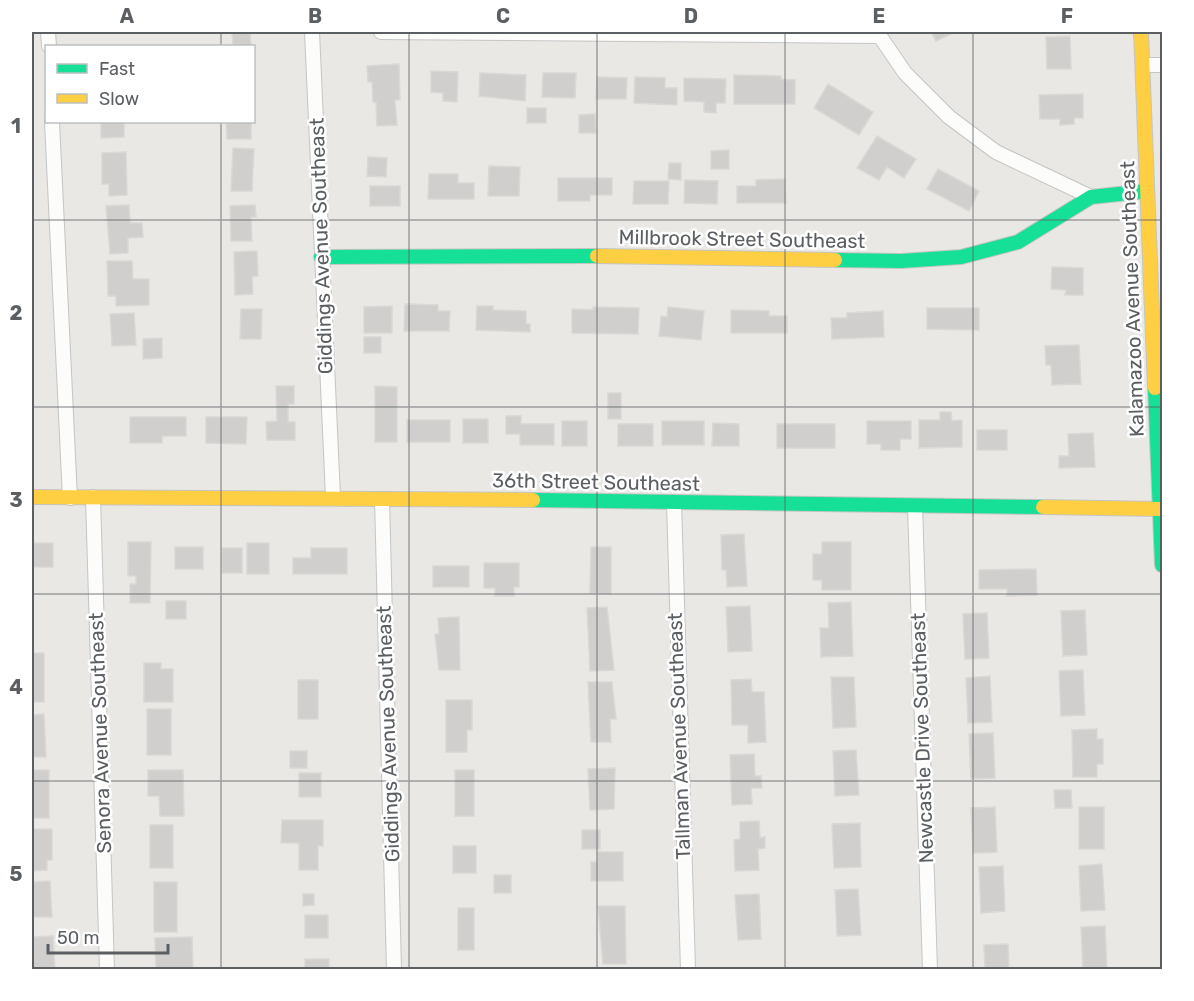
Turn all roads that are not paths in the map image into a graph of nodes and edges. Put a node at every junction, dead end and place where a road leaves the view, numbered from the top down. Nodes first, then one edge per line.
1 (312, 32) edge
2 (381, 32) edge
3 (1141, 32) edge
4 (878, 34) edge
5 (1143, 64) junction
6 (1162, 65) edge
7 (52, 123) edge
8 (1147, 191) junction
9 (1090, 197) junction
10 (321, 257) junction
11 (32, 497) edge
12 (93, 497) junction
13 (333, 497) junction
14 (70, 498) junction
15 (382, 499) junction
16 (674, 502) junction
17 (915, 506) junction
18 (1160, 509) junction
19 (1162, 566) edge
20 (107, 969) edge
21 (394, 969) edge
22 (687, 969) edge
23 (930, 969) edge

1 - 10 street, Giddings Avenue Southeast
2 - 4 street
3 - 5 street, Kalamazoo Avenue Southeast
4 - 9 street
5 - 6 street
5 - 8 street, Kalamazoo Avenue Southeast
7 - 14 street
8 - 9 street, Millbrook Street Southeast
8 - 18 street, Kalamazoo Avenue Southeast
9 - 10 street, Millbrook Street Southeast
10 - 13 street, Giddings Avenue Southeast
11 - 14 street, 36th Street Southeast
12 - 13 street, 36th Street Southeast
12 - 14 street, 36th Street Southeast
12 - 20 street, Senora Avenue Southeast
13 - 15 street, 36th Street Southeast
15 - 16 street, 36th Street Southeast
15 - 21 street, Giddings Avenue Southeast
16 - 17 street, 36th Street Southeast
16 - 22 street, Tallman Avenue Southeast
17 - 18 street, 36th Street Southeast
17 - 23 street, Newcastle Drive Southeast
18 - 19 street, Kalamazoo Avenue Southeast

